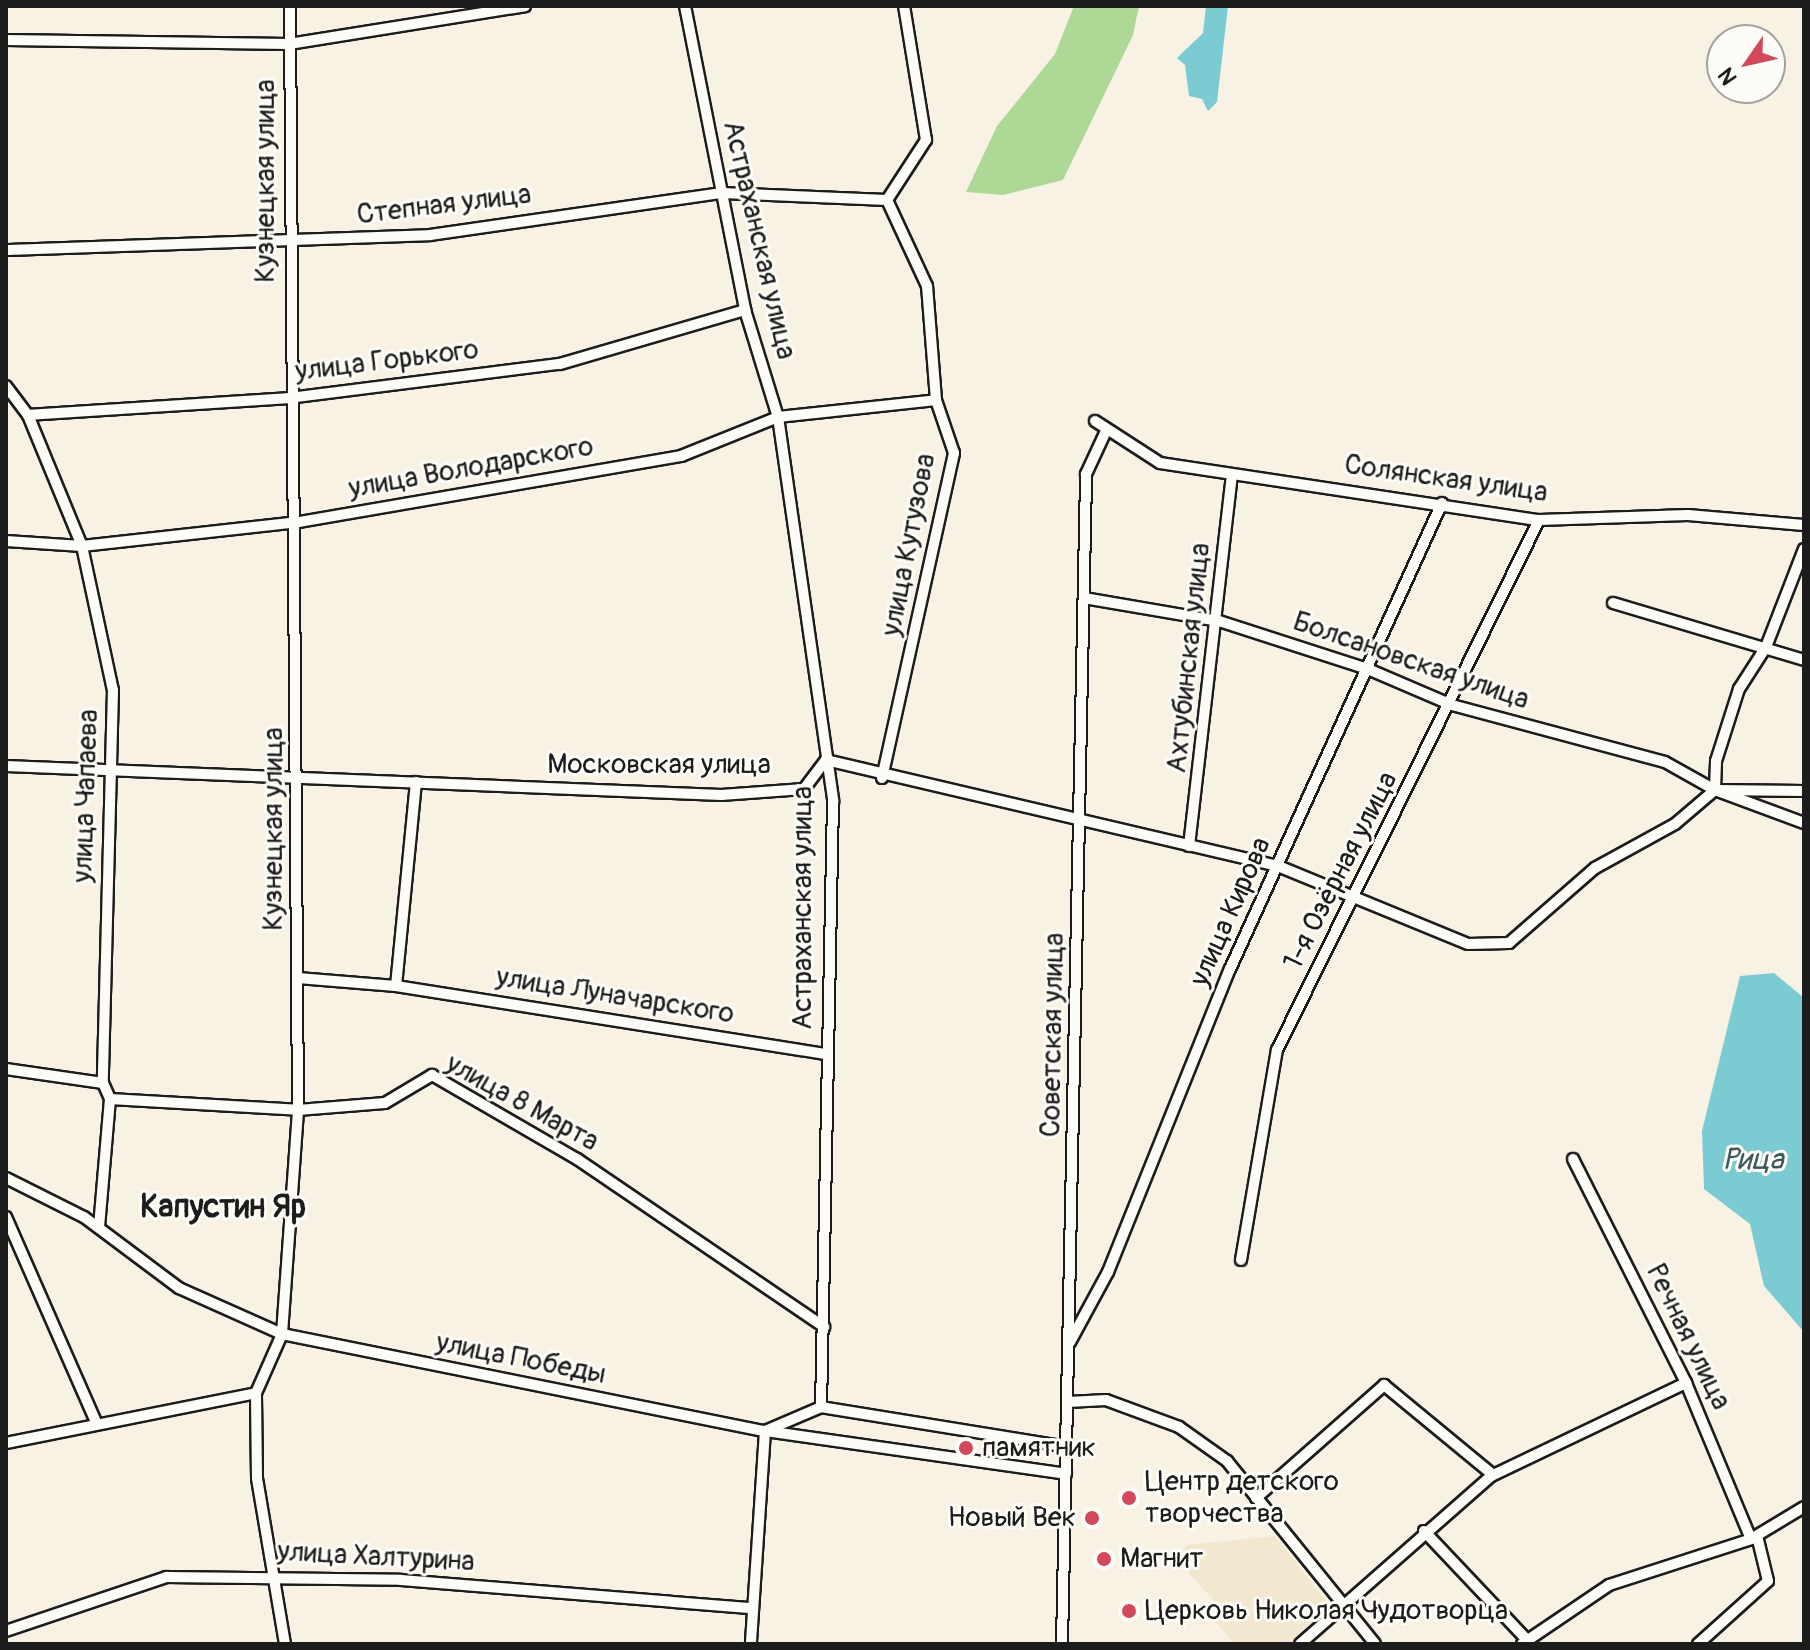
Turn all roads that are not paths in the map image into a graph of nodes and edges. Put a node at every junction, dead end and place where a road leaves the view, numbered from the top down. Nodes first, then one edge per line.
1 (290, 6) edge
2 (525, 6) edge
3 (685, 6) edge
4 (904, 6) edge
5 (6, 40) edge
6 (289, 44) junction
7 (722, 193) junction
8 (887, 200) junction
9 (291, 245) junction
10 (6, 250) edge
11 (745, 310) junction
12 (6, 386) edge
13 (289, 398) junction
14 (936, 400) junction
15 (28, 415) junction
16 (778, 417) junction
17 (1095, 421) dead end
18 (1106, 431) junction
19 (1232, 474) junction
20 (1442, 503) junction
21 (1539, 520) junction
22 (299, 522) junction
23 (1804, 525) edge
24 (6, 541) edge
25 (82, 546) junction
26 (1804, 549) edge
27 (1084, 598) junction
28 (1613, 603) dead end
29 (1219, 621) junction
30 (1766, 647) junction
31 (1804, 660) edge
32 (1368, 669) junction
33 (1452, 705) junction
34 (826, 760) junction
35 (106, 765) junction
36 (6, 766) edge
37 (297, 776) junction
38 (882, 778) junction
39 (416, 782) junction
40 (1715, 790) junction
41 (1804, 791) edge
42 (1082, 817) junction
43 (1804, 823) edge
44 (1189, 846) junction
45 (1278, 866) junction
46 (1354, 900) junction
47 (298, 978) junction
48 (396, 986) junction
49 (827, 1054) junction
50 (6, 1069) edge
51 (103, 1083) junction
52 (110, 1099) junction
53 (298, 1110) junction
54 (1573, 1159) dead end
55 (6, 1178) edge
56 (6, 1217) edge
57 (99, 1228) junction
58 (1241, 1260) dead end
59 (824, 1327) junction
60 (282, 1334) junction
61 (1069, 1343) junction
62 (1686, 1383) junction
63 (256, 1393) junction
64 (1068, 1402) junction
65 (821, 1407) junction
66 (95, 1420) junction
67 (765, 1431) junction
68 (6, 1443) edge
69 (1067, 1447) junction
70 (1066, 1474) junction
71 (1493, 1475) junction
72 (1256, 1498) junction
73 (1804, 1507) edge
74 (1424, 1531) junction
75 (1754, 1538) junction
76 (276, 1575) junction
77 (1339, 1606) junction
78 (752, 1608) junction
79 (6, 1631) edge
80 (1524, 1642) edge
81 (285, 1644) edge
82 (751, 1644) edge
83 (1062, 1644) edge
84 (1300, 1644) edge
85 (1375, 1644) edge
86 (1698, 1644) edge

1 - 6 street, Кузнецкая улица
2 - 6 street
3 - 7 street, Астраханская улица
4 - 8 street
5 - 6 street
6 - 9 street, Кузнецкая улица
7 - 8 street, Степная улица
7 - 9 street, Степная улица
7 - 11 street, Астраханская улица
8 - 14 street, улица Кутузова
9 - 10 street, Степная улица
9 - 13 street, Кузнецкая улица
11 - 13 street, улица Горького
11 - 16 street, Астраханская улица
12 - 15 street, улица Чапаева
13 - 15 street, улица Горького
13 - 22 street, Кузнецкая улица
14 - 16 street, улица Володарского
14 - 38 street, улица Кутузова
15 - 25 street, улица Чапаева
16 - 22 street, улица Володарского
16 - 34 street, Астраханская улица
17 - 18 street, Солянская улица
18 - 19 street, Солянская улица
18 - 27 street, Советская улица
19 - 20 street, Солянская улица
19 - 29 street, Ахтубинская улица
20 - 21 street, Солянская улица
20 - 32 street, улица Кирова
21 - 23 street, Солянская улица
21 - 33 street, 1-я Озёрная улица
22 - 25 street, улица Володарского
22 - 37 street, Кузнецкая улица
24 - 25 street, улица Володарского
25 - 35 street, улица Чапаева
26 - 30 street
27 - 29 street, Болсановская улица
27 - 42 street, Советская улица
28 - 30 street
29 - 32 street, Болсановская улица
29 - 44 street, Ахтубинская улица
30 - 31 street
30 - 40 street
32 - 33 street, Болсановская улица
32 - 45 street, улица Кирова
33 - 40 street, Болсановская улица
33 - 46 street, 1-я Озёрная улица
34 - 38 street
34 - 39 street, Московская улица
34 - 49 street, Астраханская улица
35 - 36 street, Московская улица
35 - 37 street, Московская улица
35 - 51 street, улица Чапаева
37 - 39 street, Московская улица
37 - 47 street, Кузнецкая улица
38 - 42 street
39 - 48 street
40 - 41 street
40 - 43 street, Болсановская улица
40 - 46 street
42 - 44 street
42 - 61 street, Советская улица
44 - 45 street
45 - 46 street
45 - 61 street, улица Кирова
46 - 58 street, 1-я Озёрная улица
47 - 48 street, улица Луначарского
47 - 53 street, Кузнецкая улица
48 - 49 street, улица Луначарского
49 - 59 street, Астраханская улица
50 - 51 street
51 - 52 street, улица Чапаева
52 - 53 street, улица 8 Марта
52 - 57 street, улица Чапаева
53 - 59 street, улица 8 Марта
53 - 60 street, Кузнецкая улица
54 - 62 street, Речная улица
55 - 57 street, улица Победы
56 - 66 street
57 - 60 street, улица Победы
59 - 65 street, Астраханская улица
60 - 63 street, Кузнецкая улица
60 - 67 street, улица Победы
61 - 64 street, Советская улица
62 - 71 street
62 - 75 street, Речная улица
63 - 66 street
63 - 76 street, Кузнецкая улица
64 - 69 street, Советская улица
64 - 72 street
65 - 67 street
65 - 69 street
66 - 68 street
67 - 70 street, улица Победы
67 - 78 street
69 - 70 street, Советская улица
70 - 83 street, Советская улица
71 - 72 street
71 - 74 street
72 - 77 street
73 - 75 street
74 - 77 street
74 - 80 street
75 - 80 street
75 - 86 street, Речная улица
76 - 78 street, улица Халтурина
76 - 79 street, улица Халтурина
76 - 81 street, Кузнецкая улица
77 - 84 street
77 - 85 street
78 - 82 street

